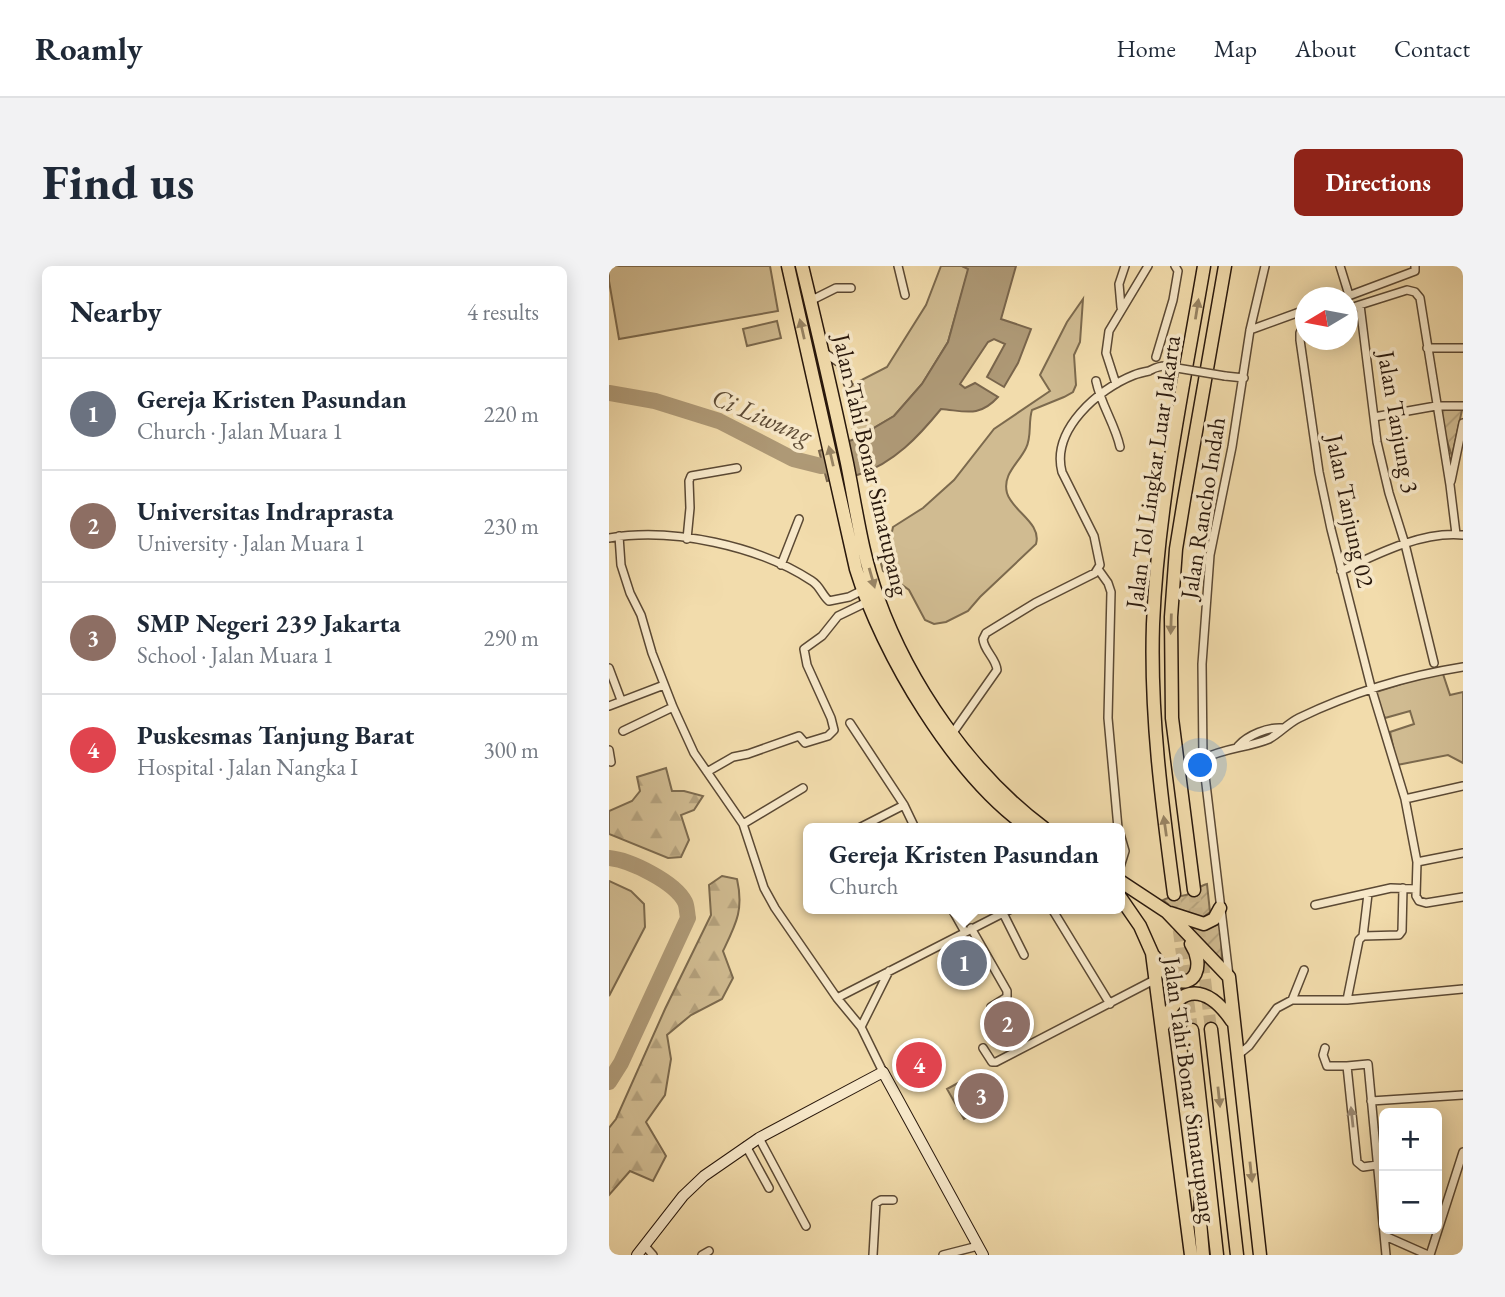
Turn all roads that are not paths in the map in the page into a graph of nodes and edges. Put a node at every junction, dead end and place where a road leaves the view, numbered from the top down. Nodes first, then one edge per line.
1 (788, 266) edge
2 (802, 266) edge
3 (898, 266) edge
4 (1125, 266) edge
5 (1148, 266) edge
6 (1175, 266) edge
7 (1204, 266) edge
8 (1225, 266) edge
9 (1265, 266) edge
10 (1339, 266) edge
11 (1415, 269) edge
12 (1344, 287) edge
13 (851, 288) dead end
14 (1358, 291) edge
15 (905, 295) dead end
16 (810, 300) junction
17 (1360, 304) joint
18 (1121, 307) junction
19 (1295, 314) edge
20 (1251, 330) junction
21 (1427, 348) junction
22 (1463, 348) edge
23 (1301, 350) edge
24 (823, 351) junction
25 (1156, 357) dead end
26 (1244, 378) junction
27 (1095, 381) dead end
28 (848, 384) dead end
29 (1116, 384) junction
30 (1099, 397) junction
31 (1436, 406) junction
32 (1463, 406) edge
33 (1374, 417) junction
34 (1463, 423) edge
35 (1120, 447) dead end
36 (737, 468) dead end
37 (1450, 485) junction
38 (799, 519) dead end
39 (1459, 535) edge
40 (619, 536) junction
41 (609, 538) edge
42 (687, 539) junction
43 (1405, 544) junction
44 (781, 565) junction
45 (1098, 569) junction
46 (1341, 571) junction
47 (865, 596) junction
48 (1434, 663) dead end
49 (1463, 667) edge
50 (609, 668) edge
51 (664, 685) junction
52 (1371, 687) junction
53 (621, 701) junction
54 (609, 706) edge
55 (673, 708) junction
56 (850, 723) dead end
57 (623, 731) dead end
58 (952, 734) junction
59 (609, 750) edge
60 (1203, 760) junction
61 (611, 762) dead end
62 (707, 772) junction
63 (1463, 786) edge
64 (803, 788) dead end
65 (1405, 799) junction
66 (904, 804) junction
67 (868, 823) edge
68 (913, 823) edge
69 (1019, 823) edge
70 (1037, 823) edge
71 (1118, 823) edge
72 (743, 824) junction
73 (1463, 853) edge
74 (1417, 862) junction
75 (1125, 884) edge
76 (1403, 888) junction
77 (1416, 888) junction
78 (1133, 890) junction
79 (1194, 890) tunnel mouth
80 (1174, 894) tunnel mouth
81 (1368, 894) junction
82 (1125, 897) edge
83 (1463, 897) edge
84 (1125, 904) edge
85 (1315, 905) dead end
86 (1220, 908) junction
87 (956, 914) edge
88 (1001, 914) edge
89 (1008, 914) edge
90 (1055, 914) edge
91 (1169, 914) junction
92 (968, 930) junction
93 (1363, 936) junction
94 (1152, 953) junction
95 (1024, 954) dead end
96 (889, 970) junction
97 (1304, 970) dead end
98 (1229, 977) junction
99 (1156, 978) junction
100 (1463, 989) edge
101 (837, 998) junction
102 (1292, 1000) junction
103 (1347, 1000) junction
104 (1110, 1004) junction
105 (991, 1007) dead end
106 (1235, 1024) junction
107 (861, 1027) junction
108 (1163, 1027) junction
109 (1212, 1029) tunnel mouth
110 (1192, 1030) tunnel mouth
111 (983, 1048) dead end
112 (1325, 1048) dead end
113 (1238, 1055) junction
114 (1347, 1066) junction
115 (883, 1072) junction
116 (1463, 1095) edge
117 (1371, 1101) junction
118 (1203, 1135) junction
119 (759, 1138) junction
120 (746, 1146) junction
121 (1463, 1152) edge
122 (1377, 1165) junction
123 (769, 1188) dead end
124 (893, 1200) dead end
125 (806, 1226) dead end
126 (1385, 1237) junction
127 (981, 1250) edge
128 (645, 1252) edge
129 (873, 1255) edge
130 (943, 1255) edge
131 (1191, 1255) edge
132 (1203, 1255) edge
133 (1217, 1255) edge
134 (1237, 1255) edge
135 (1260, 1255) edge
136 (1386, 1255) edge
137 (1429, 1255) edge

47 -> 1 highway, Jalan Tahi Bonar Simatupang
2 - 16 highway, Jalan Tahi Bonar Simatupang
3 - 15 street
4 - 18 street
5 - 18 street
6 - 25 street
80 -> 7 highway, Jalan Tol Lingkar Luar Jakarta
8 -> 79 highway, Jalan Tol Lingkar Luar Jakarta
9 - 20 street, Jalan Rancho Indah
10 - 12 street
11 - 14 street
13 - 16 street
16 - 24 highway, Jalan Tahi Bonar Simatupang
17 - 21 street
17 - 33 street, Jalan Tanjung 3
18 - 29 street
19 - 20 street
20 - 26 street, Jalan Rancho Indah
21 - 22 street
21 - 31 street
23 - 46 street, Jalan Tanjung 02
24 - 28 street
24 -> 58 highway, Jalan Tahi Bonar Simatupang
26 - 29 street, bridge
26 - 60 street, Jalan Rancho Indah
27 - 30 street
29 - 30 street
30 - 35 street
30 - 45 street
31 - 32 street
31 - 33 street
31 - 37 street
33 - 43 street, Jalan Tanjung 3
34 - 37 street
36 - 42 street
37 - 39 street
38 - 44 street
39 - 43 street
40 - 41 street
40 - 42 street
40 - 51 street
42 - 44 street
43 - 46 street
43 - 48 street, Jalan Tanjung 3
44 - 47 street
45 - 58 street
45 - 71 street
46 - 52 street, Jalan Tanjung 02
47 - 62 street
47 - 69 highway, Jalan Tahi Bonar Simatupang
49 - 52 street
50 - 53 street
51 - 53 street
51 - 55 street
52 - 60 street
52 - 65 street, Jalan Tanjung 02
53 - 54 street
55 - 57 street
55 - 62 street
56 - 66 street
58 - 70 highway, Jalan Tahi Bonar Simatupang
59 - 61 street
60 - 86 street, Jalan Rancho Indah
62 - 72 street
63 - 65 street
64 - 72 street
65 - 74 street, Jalan Tanjung 02
66 - 67 street
66 - 68 street
72 - 101 street
73 - 74 street
74 - 77 street, Jalan Tanjung 02
75 - 78 highway, Jalan Tahi Bonar Simatupang
76 - 77 street
76 - 81 street
76 - 93 street
77 - 83 street
78 - 82 highway
78 - 91 highway, Jalan Tahi Bonar Simatupang
81 - 85 street
81 - 93 street
84 - 94 highway, Jalan Tahi Bonar Simatupang
86 - 91 highway
86 - 98 street, Jalan Rancho Indah
87 - 92 street
88 - 92 street
89 - 95 street
90 - 104 street
91 - 94 highway
91 - 98 highway, Jalan Tahi Bonar Simatupang
92 - 96 street
92 - 105 street
93 - 103 street
94 - 99 highway, Jalan Tahi Bonar Simatupang
96 - 101 street
96 - 107 street
97 - 102 street
98 - 106 highway, Jalan Tahi Bonar Simatupang
99 - 104 street
99 - 108 highway, Jalan Tahi Bonar Simatupang
100 - 103 street
101 - 107 street
102 - 103 street
102 - 113 street
104 - 111 street
106 - 108 highway
106 - 113 highway, Jalan Tahi Bonar Simatupang
107 - 115 street
108 - 131 highway, Jalan Tahi Bonar Simatupang
109 -> 134 highway
110 - 118 highway
112 - 114 street
113 -> 135 highway, Jalan Tahi Bonar Simatupang
114 - 117 street
122 -> 114 street
115 - 119 street
115 - 127 street
116 - 117 street
117 - 122 street
118 - 132 highway
118 - 133 highway
119 - 120 street
119 - 125 street
120 - 123 street
120 - 128 street
121 - 137 street
122 - 126 street
124 - 129 street
126 - 136 street
126 - 137 street
127 - 130 street

